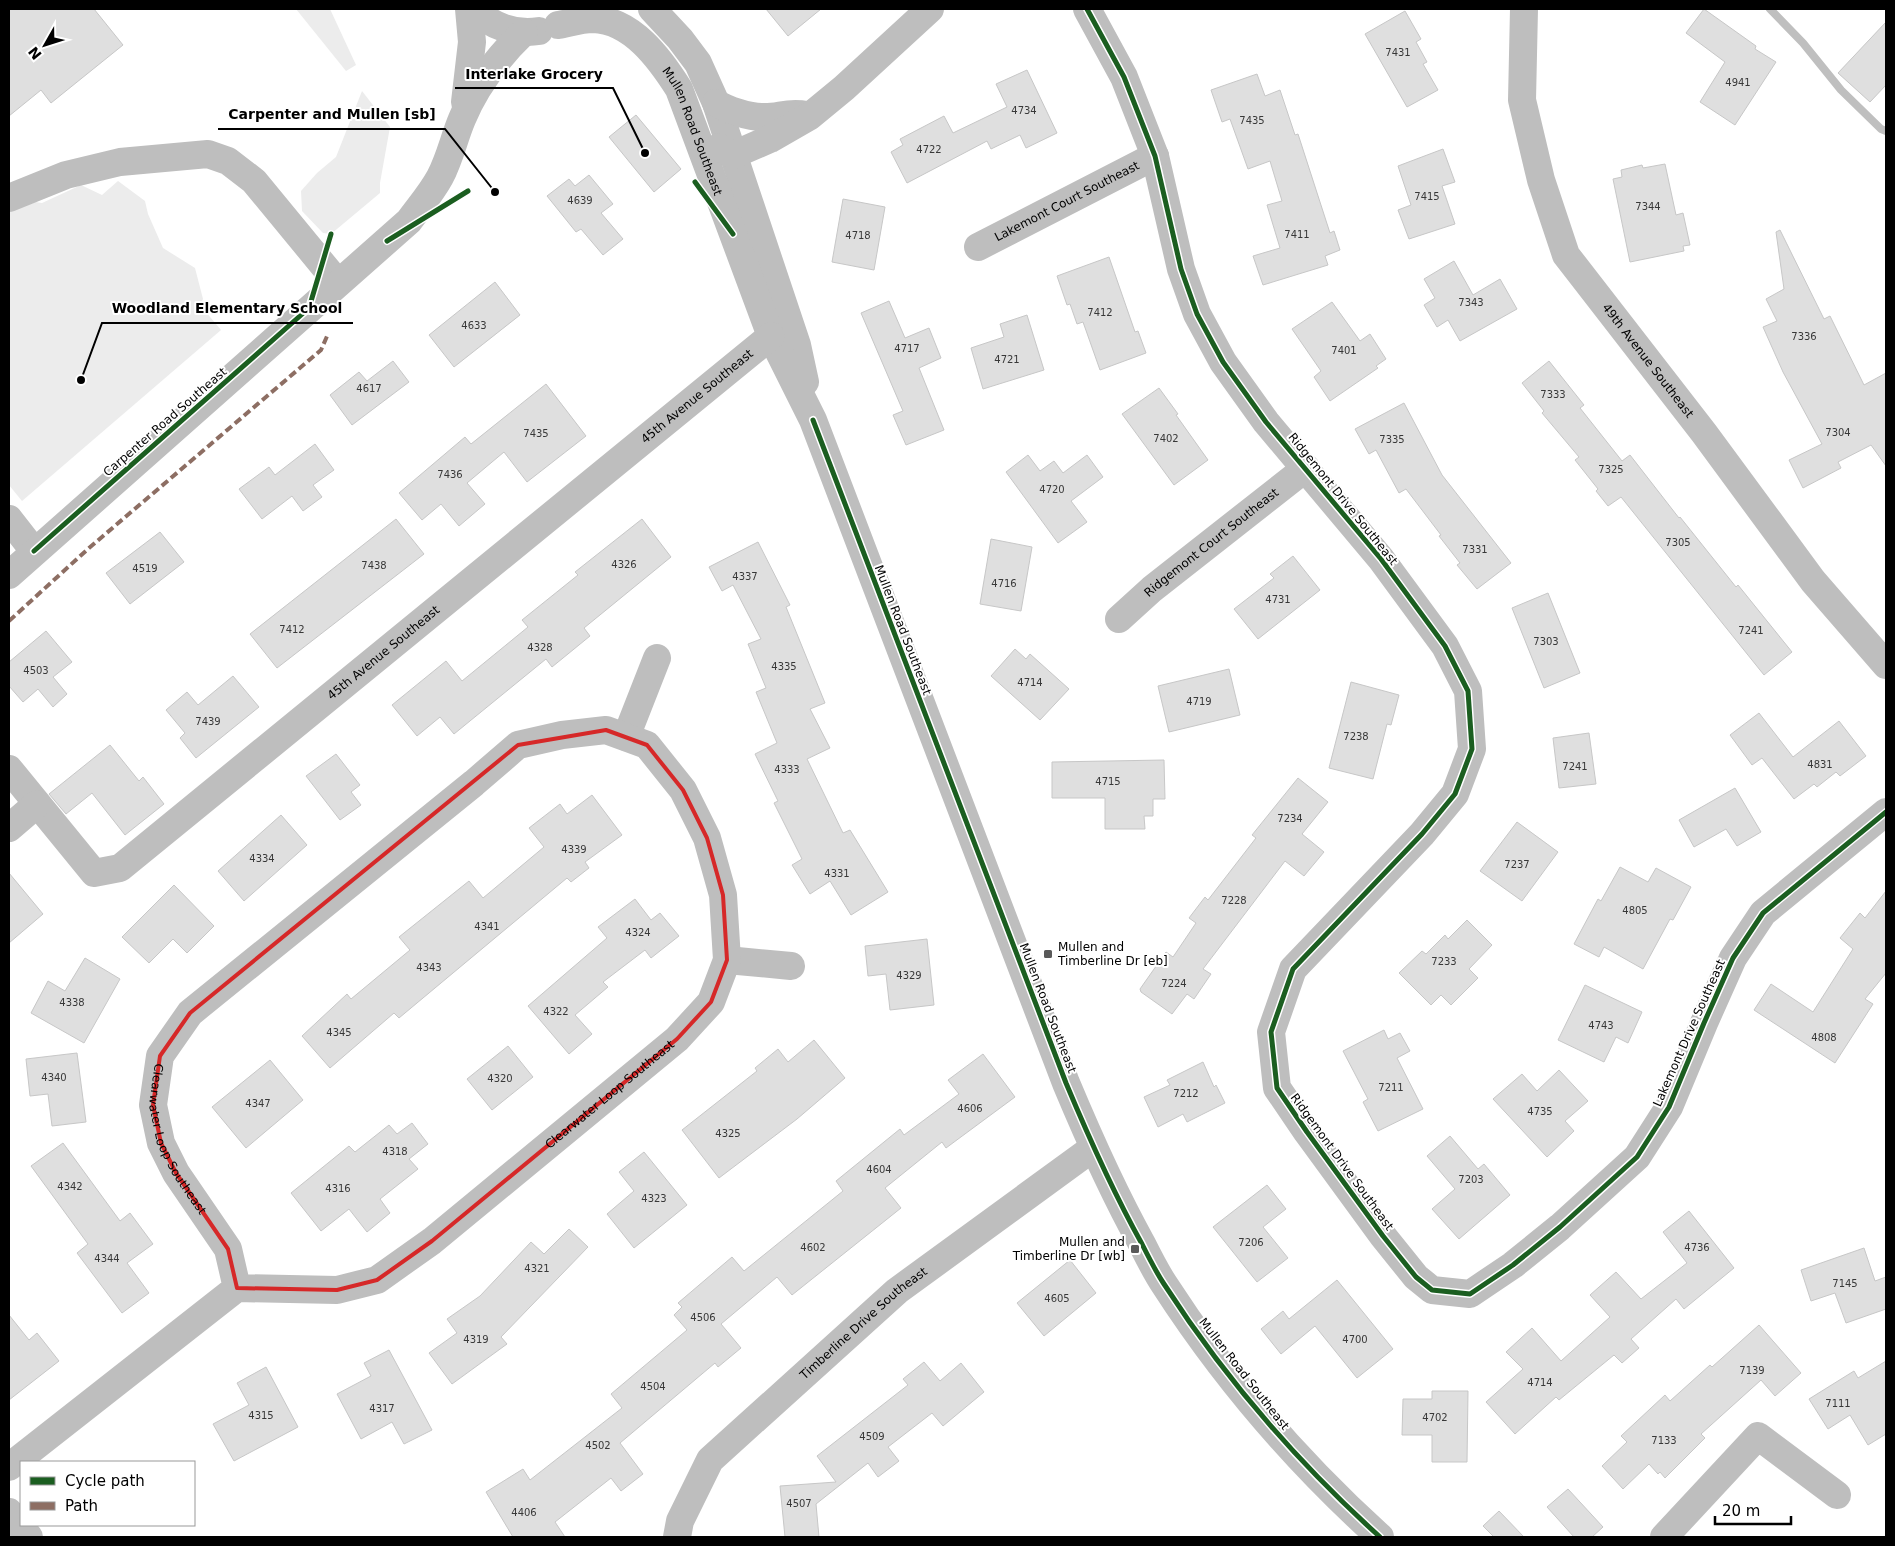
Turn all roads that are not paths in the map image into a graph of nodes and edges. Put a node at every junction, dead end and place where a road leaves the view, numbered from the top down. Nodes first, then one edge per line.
1 (468, 9) edge
2 (474, 9) edge
3 (581, 9) edge
4 (652, 9) edge
5 (930, 9) edge
6 (1087, 9) edge
7 (1524, 9) edge
8 (558, 25) junction
9 (524, 32) junction
10 (679, 89) junction
11 (716, 103) junction
12 (810, 116) junction
13 (462, 118) junction
14 (733, 156) junction
15 (1155, 156) junction
16 (9, 198) edge
17 (978, 247) dead end
18 (338, 283) junction
19 (771, 336) junction
20 (813, 420) junction
21 (1306, 468) junction
22 (9, 519) edge
23 (34, 551) junction
24 (9, 575) edge
25 (1119, 619) dead end
26 (657, 658) dead end
27 (1886, 665) edge
28 (626, 737) junction
29 (9, 769) edge
30 (37, 804) junction
31 (1886, 812) edge
32 (9, 828) edge
33 (727, 960) junction
34 (791, 966) dead end
35 (1093, 1148) junction
36 (236, 1288) junction
37 (1432, 1290) joint
38 (9, 1467) edge
39 (1837, 1495) dead end
40 (9, 1512) edge
41 (20, 1526) edge
42 (20, 1526) edge
43 (29, 1537) edge
44 (677, 1537) edge
45 (1380, 1537) edge
46 (1664, 1537) edge

1 - 13 street, Carpenter Road Southeast
2 - 9 street
3 - 8 street
4 - 11 street, Mullen Road Southeast
5 - 12 street
6 - 15 street, Ridgemont Drive Southeast
7 - 27 street, 49th Avenue Southeast
8 - 9 street
8 - 10 street, Mullen Road Southeast
9 - 13 street, Carpenter Road Southeast
10 - 14 street
10 - 19 street, Mullen Road Southeast
11 - 12 street
11 - 14 street, Mullen Road Southeast
12 - 14 street
13 - 18 street, Carpenter Road Southeast
14 - 20 street, Mullen Road Southeast
15 - 17 street, Lakemont Court Southeast
15 - 21 street, Ridgemont Drive Southeast
16 - 18 street
18 - 23 street, Carpenter Road Southeast
19 - 20 street, Mullen Road Southeast
19 - 30 street, 45th Avenue Southeast
20 - 35 street, Mullen Road Southeast
21 - 25 street, Ridgemont Court Southeast
21 - 37 street, Ridgemont Drive Southeast
22 - 23 street
23 - 24 street, Carpenter Road Southeast
26 - 28 street
28 - 33 street, Clearwater Loop Southeast
28 - 36 street, Clearwater Loop Southeast
29 - 30 street, 45th Avenue Southeast
30 - 32 street
31 - 37 street, Lakemont Drive Southeast
33 - 34 street
33 - 36 street, Clearwater Loop Southeast
35 - 44 street, Timberline Drive Southeast
35 - 45 street, Mullen Road Southeast
36 - 38 street
39 - 46 street
40 - 41 street
42 - 43 street

